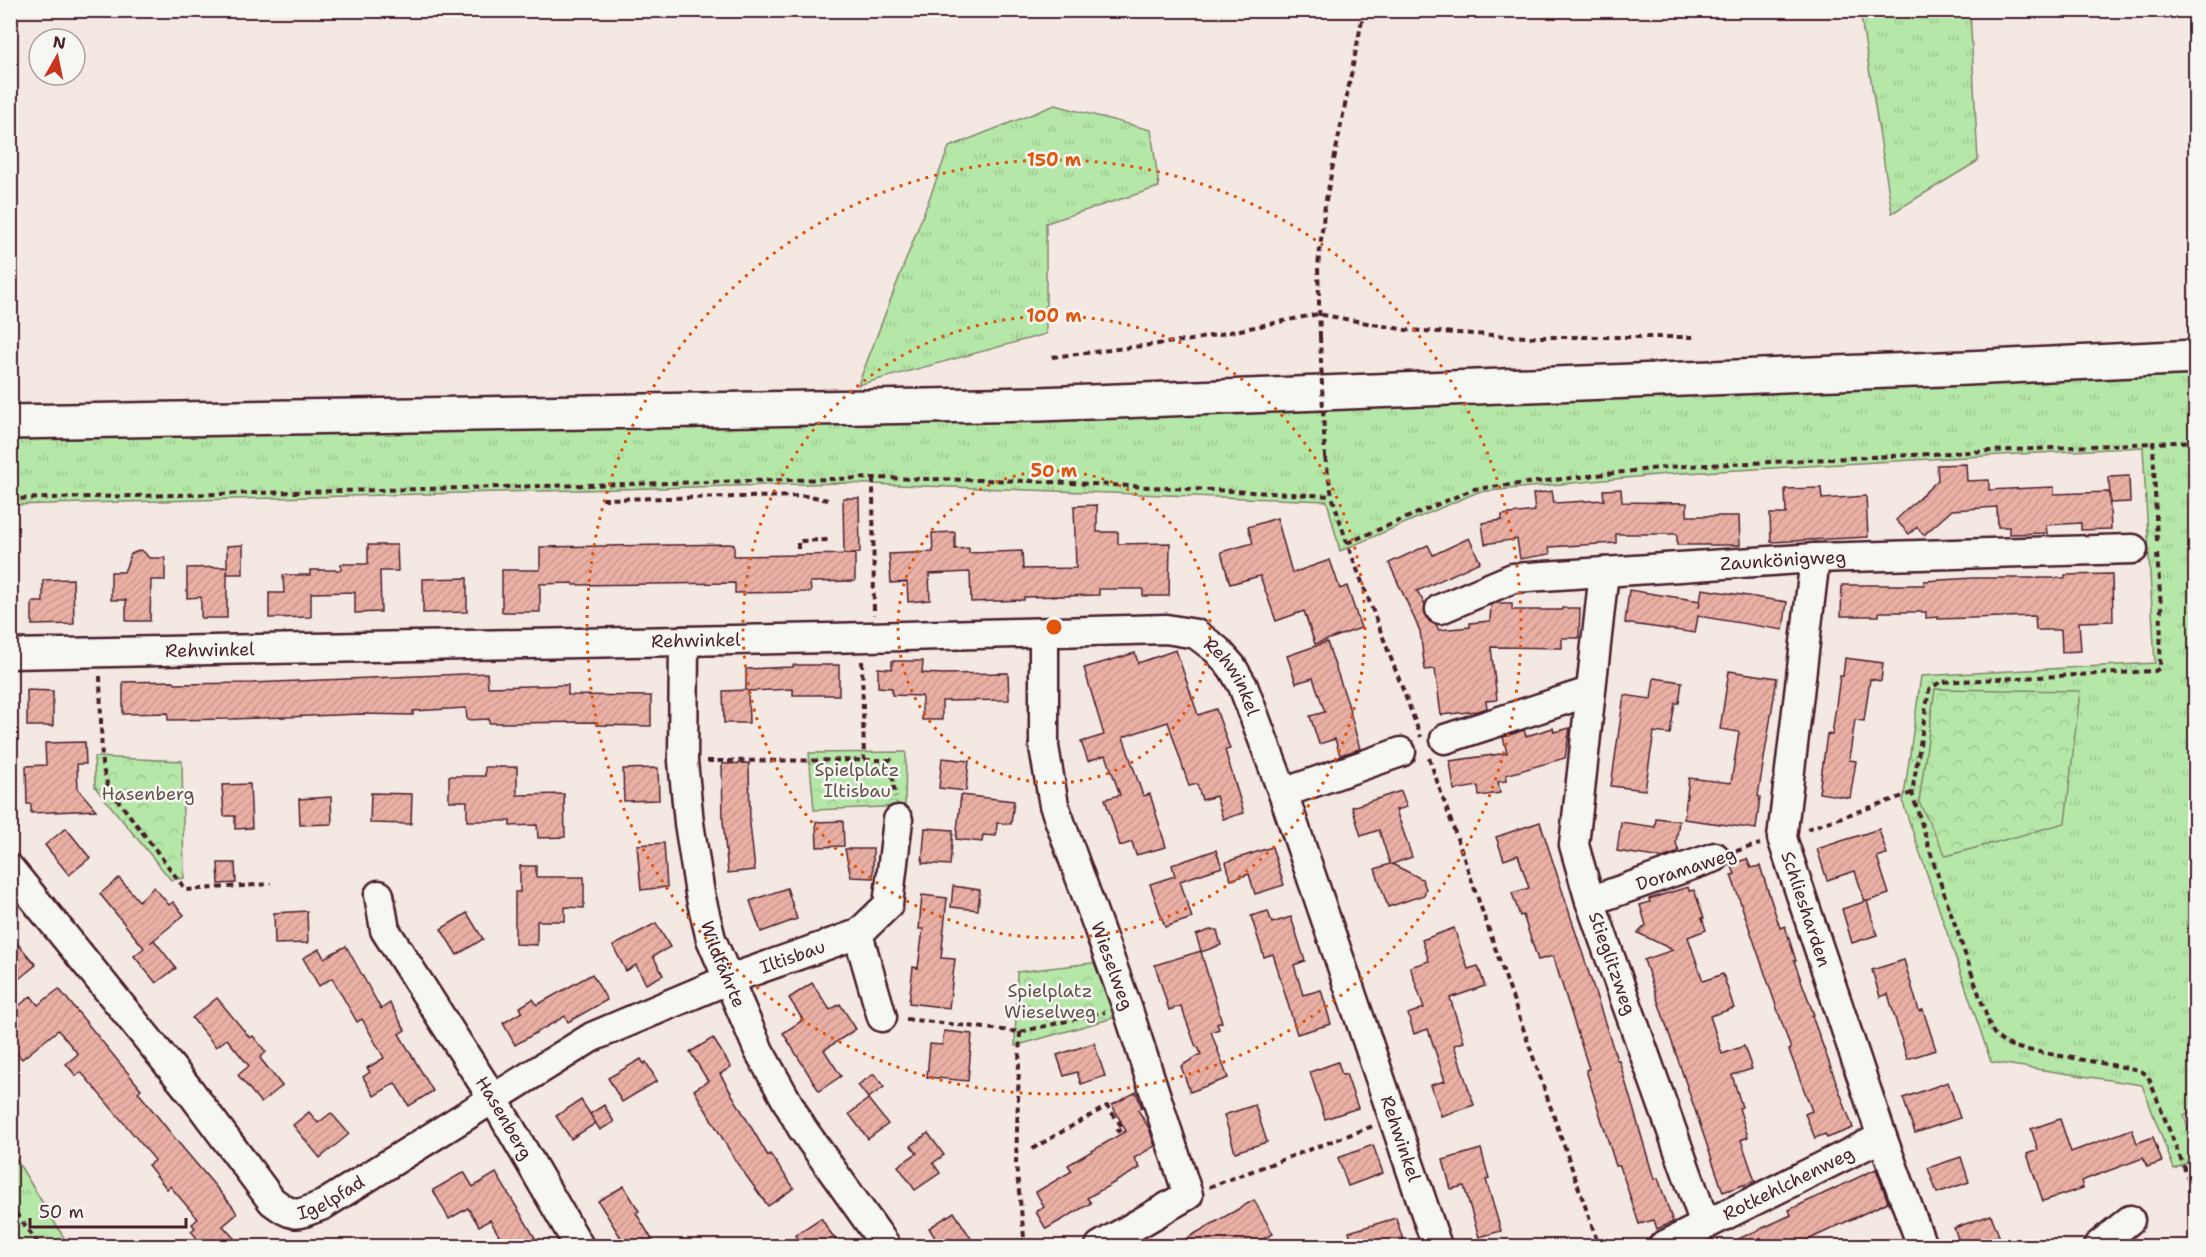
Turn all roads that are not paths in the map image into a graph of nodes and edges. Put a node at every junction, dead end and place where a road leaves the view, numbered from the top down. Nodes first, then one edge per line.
1 (2196, 357) edge
2 (10, 422) edge
3 (2133, 549) dead end
4 (1815, 558) junction
5 (1604, 572) junction
6 (1440, 609) dead end
7 (1044, 633) junction
8 (684, 641) junction
9 (10, 654) edge
10 (1589, 692) junction
11 (1282, 793) junction
12 (898, 820) road end
13 (1715, 858) road end
14 (10, 869) edge
15 (379, 895) dead end
16 (1590, 901) junction
17 (858, 934) junction
18 (727, 980) junction
19 (882, 1017) road end
20 (494, 1100) junction
21 (1882, 1137) junction
22 (2130, 1220) dead end
23 (1705, 1224) junction
24 (579, 1246) edge
25 (886, 1246) edge
26 (1100, 1246) edge
27 (1437, 1246) edge
28 (1663, 1246) edge
29 (1922, 1246) edge
30 (2098, 1246) edge

1 - 2 main road
3 - 4 street, Zaunkönigweg
4 - 5 street, Zaunkönigweg
4 - 21 street, Schliesharden
5 - 6 street, Zaunkönigweg
5 - 10 street, Stieglitzweg
7 - 8 street, Rehwinkel
7 - 11 street, Rehwinkel
7 - 26 street, Wieselweg
8 - 9 street, Rehwinkel
8 - 18 street, Wildfährte
10 - 11 street
10 - 16 street, Stieglitzweg
11 - 27 street, Rehwinkel
12 - 17 street, Iltisbau
13 - 16 street, Doramaweg
14 - 20 street, Igelpfad
15 - 20 street, Hasenberg
16 - 23 street, Stieglitzweg
17 - 18 street, Iltisbau
17 - 19 street
18 - 20 street, Igelpfad
18 - 25 street, Wildfährte
20 - 24 street, Hasenberg
21 - 23 street, Rotkehlchenweg
21 - 29 street, Schliesharden
22 - 30 street
23 - 28 street, Rotkehlchenweg

